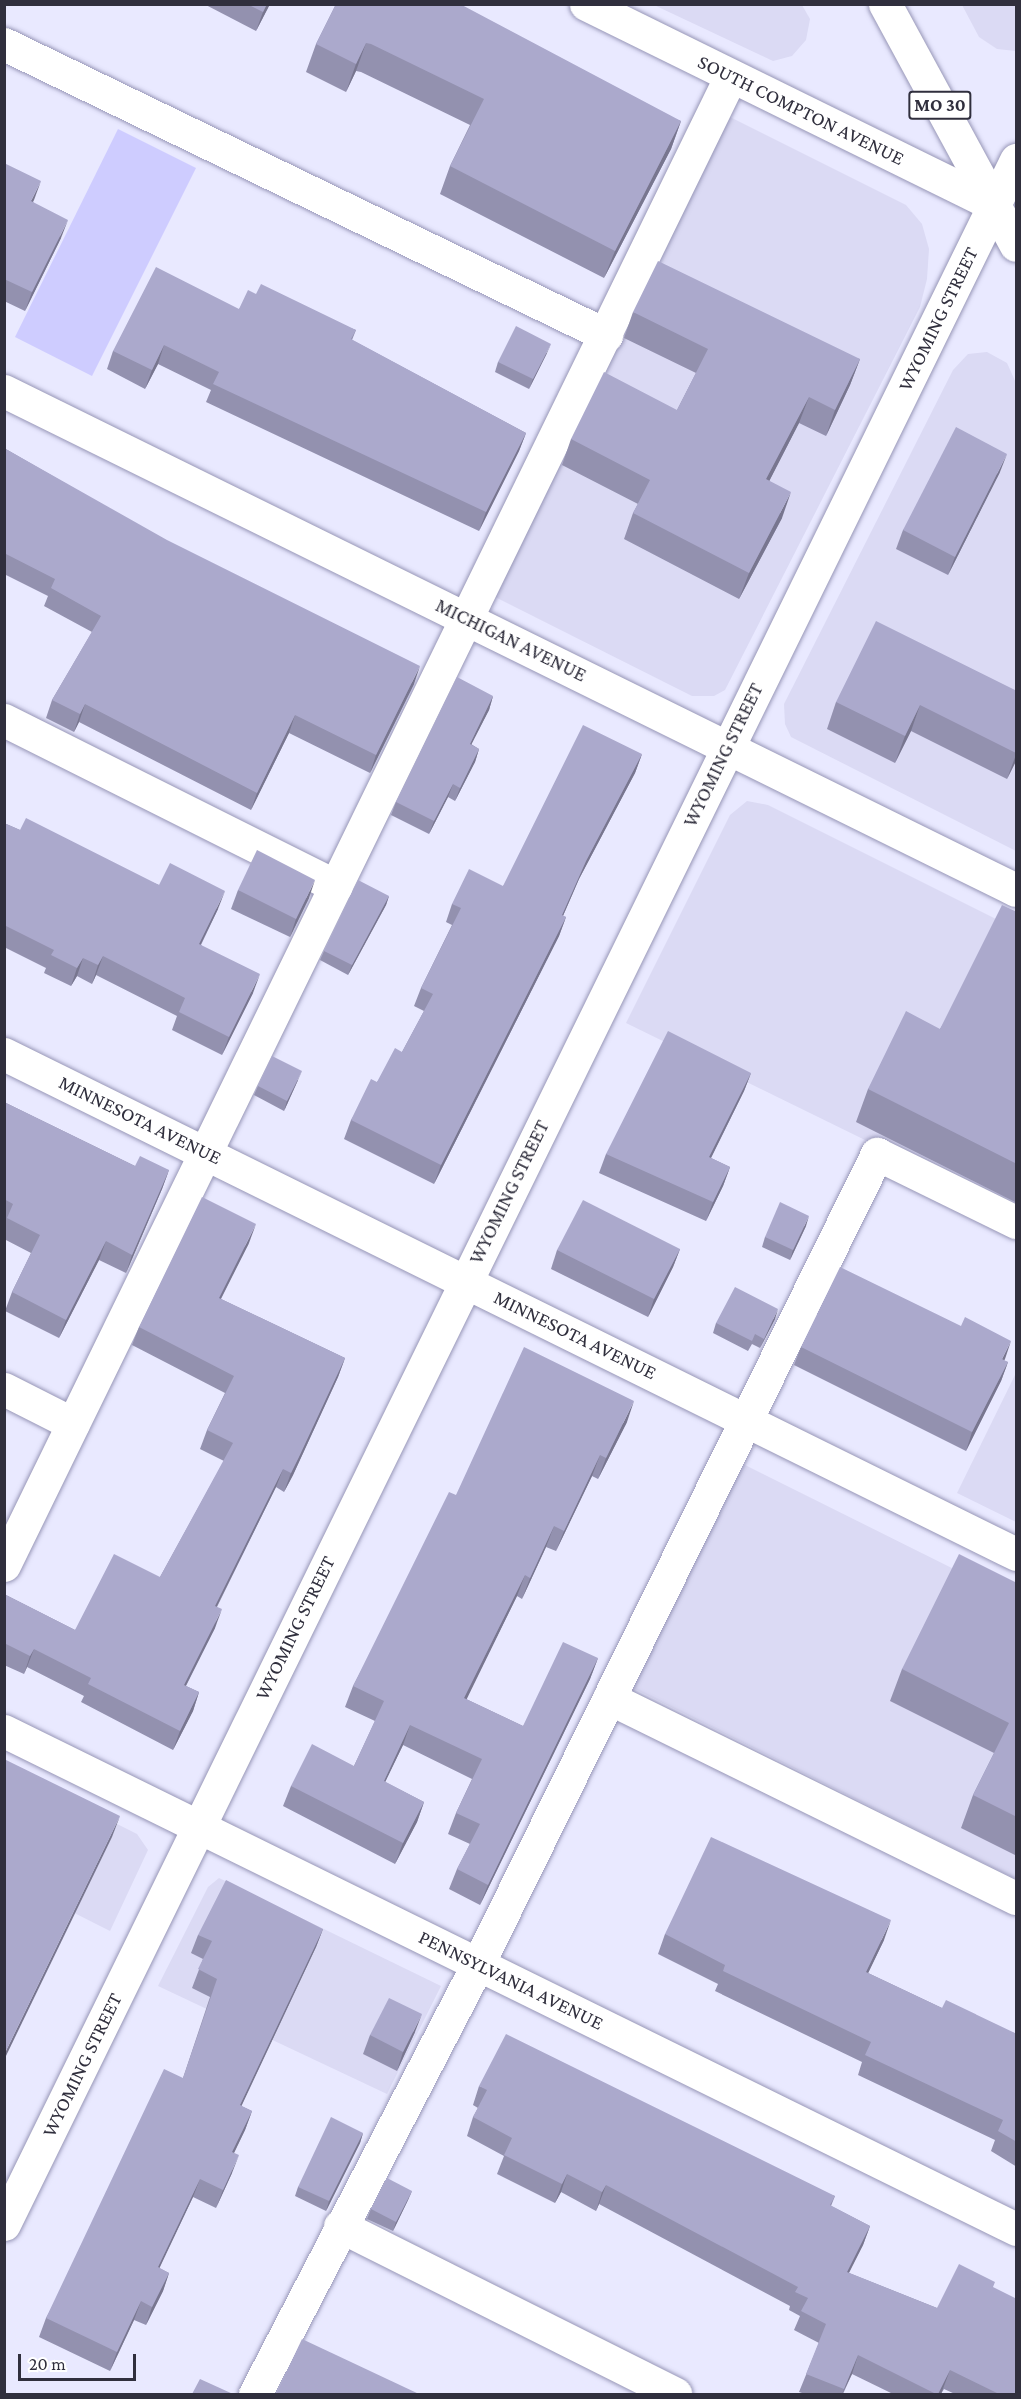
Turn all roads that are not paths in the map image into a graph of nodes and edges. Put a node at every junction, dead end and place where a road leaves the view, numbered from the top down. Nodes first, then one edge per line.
1 (586, 4) edge
2 (885, 4) edge
3 (4, 44) edge
4 (731, 76) junction
5 (1017, 160) edge
6 (1006, 211) edge
7 (1017, 245) edge
8 (606, 335) junction
9 (4, 391) edge
10 (467, 619) junction
11 (4, 720) edge
12 (727, 747) junction
13 (336, 886) junction
14 (1017, 890) edge
15 (4, 1054) edge
16 (206, 1153) junction
17 (1017, 1222) edge
18 (465, 1281) junction
19 (4, 1389) edge
20 (746, 1420) junction
21 (73, 1424) junction
22 (1017, 1554) edge
23 (4, 1565) edge
24 (609, 1698) junction
25 (4, 1731) edge
26 (198, 1826) junction
27 (1017, 1898) edge
28 (478, 1964) junction
29 (4, 2224) edge
30 (340, 2226) junction
31 (1017, 2229) edge
32 (255, 2394) edge
33 (675, 2394) edge

1 - 4 street, SOUTH COMPTON AVENUE
2 - 6 street, MO 30
3 - 8 street
4 - 6 street, SOUTH COMPTON AVENUE
4 - 8 street
5 - 6 street, WYOMING STREET
6 - 7 street, MO 30
6 - 12 street, WYOMING STREET
8 - 10 street
9 - 10 street, MICHIGAN AVENUE
10 - 12 street, MICHIGAN AVENUE
10 - 13 street
11 - 13 street
12 - 14 street, MICHIGAN AVENUE
12 - 18 street, WYOMING STREET
13 - 16 street
15 - 16 street, MINNESOTA AVENUE
16 - 18 street, MINNESOTA AVENUE
16 - 21 street
17 - 20 street
18 - 20 street, MINNESOTA AVENUE
18 - 26 street, WYOMING STREET
19 - 21 street
20 - 22 street, MINNESOTA AVENUE
20 - 24 street
21 - 23 street
24 - 27 street
24 - 28 street
25 - 26 street, PENNSYLVANIA AVENUE
26 - 28 street, PENNSYLVANIA AVENUE
26 - 29 street, WYOMING STREET
28 - 30 street
28 - 31 street, PENNSYLVANIA AVENUE
30 - 32 street
30 - 33 street

